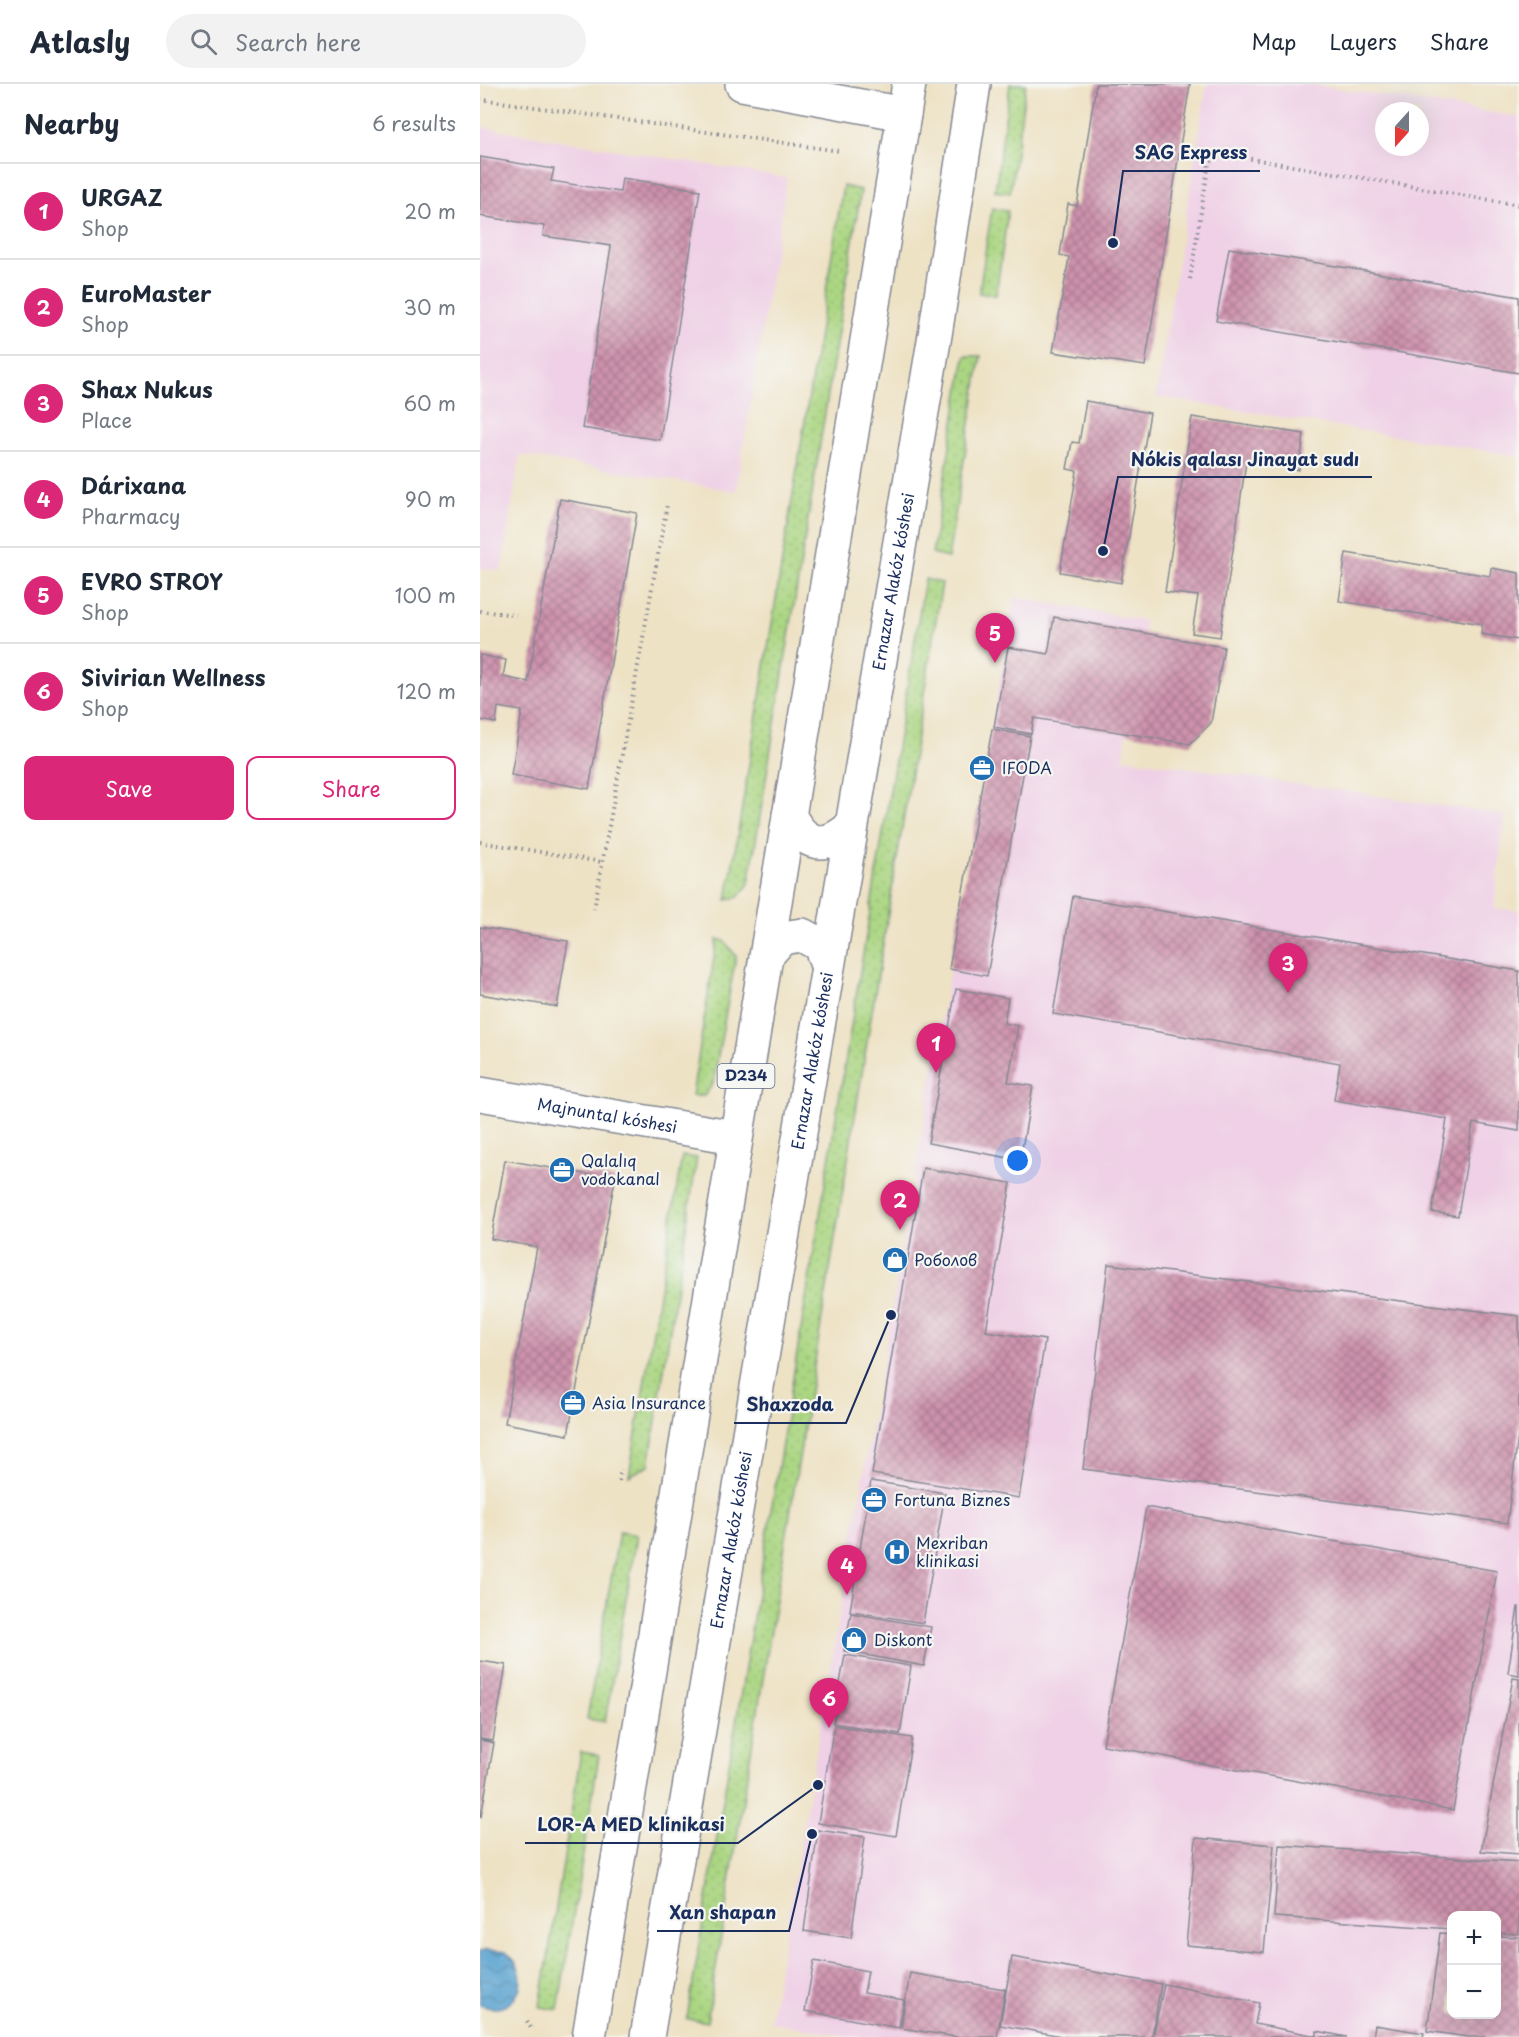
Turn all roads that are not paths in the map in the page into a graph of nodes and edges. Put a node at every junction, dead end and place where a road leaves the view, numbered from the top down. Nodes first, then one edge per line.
1 (742, 84) edge
2 (974, 84) edge
3 (907, 99) edge
4 (789, 815) junction
5 (851, 827) junction
6 (768, 954) junction
7 (827, 965) junction
8 (480, 1094) edge
9 (735, 1137) junction
10 (590, 2037) edge
11 (647, 2037) edge

1 - 3 main road
2 - 5 main road, Ernazar Alakóz kóshesi
3 - 4 main road, D234
4 - 5 main road
4 - 6 main road, D234
5 - 7 main road, Ernazar Alakóz kóshesi
6 - 7 main road
6 - 9 main road, D234
7 - 11 main road, Ernazar Alakóz kóshesi
8 - 9 main road, Majnuntal kóshesi
9 - 10 main road, D234

